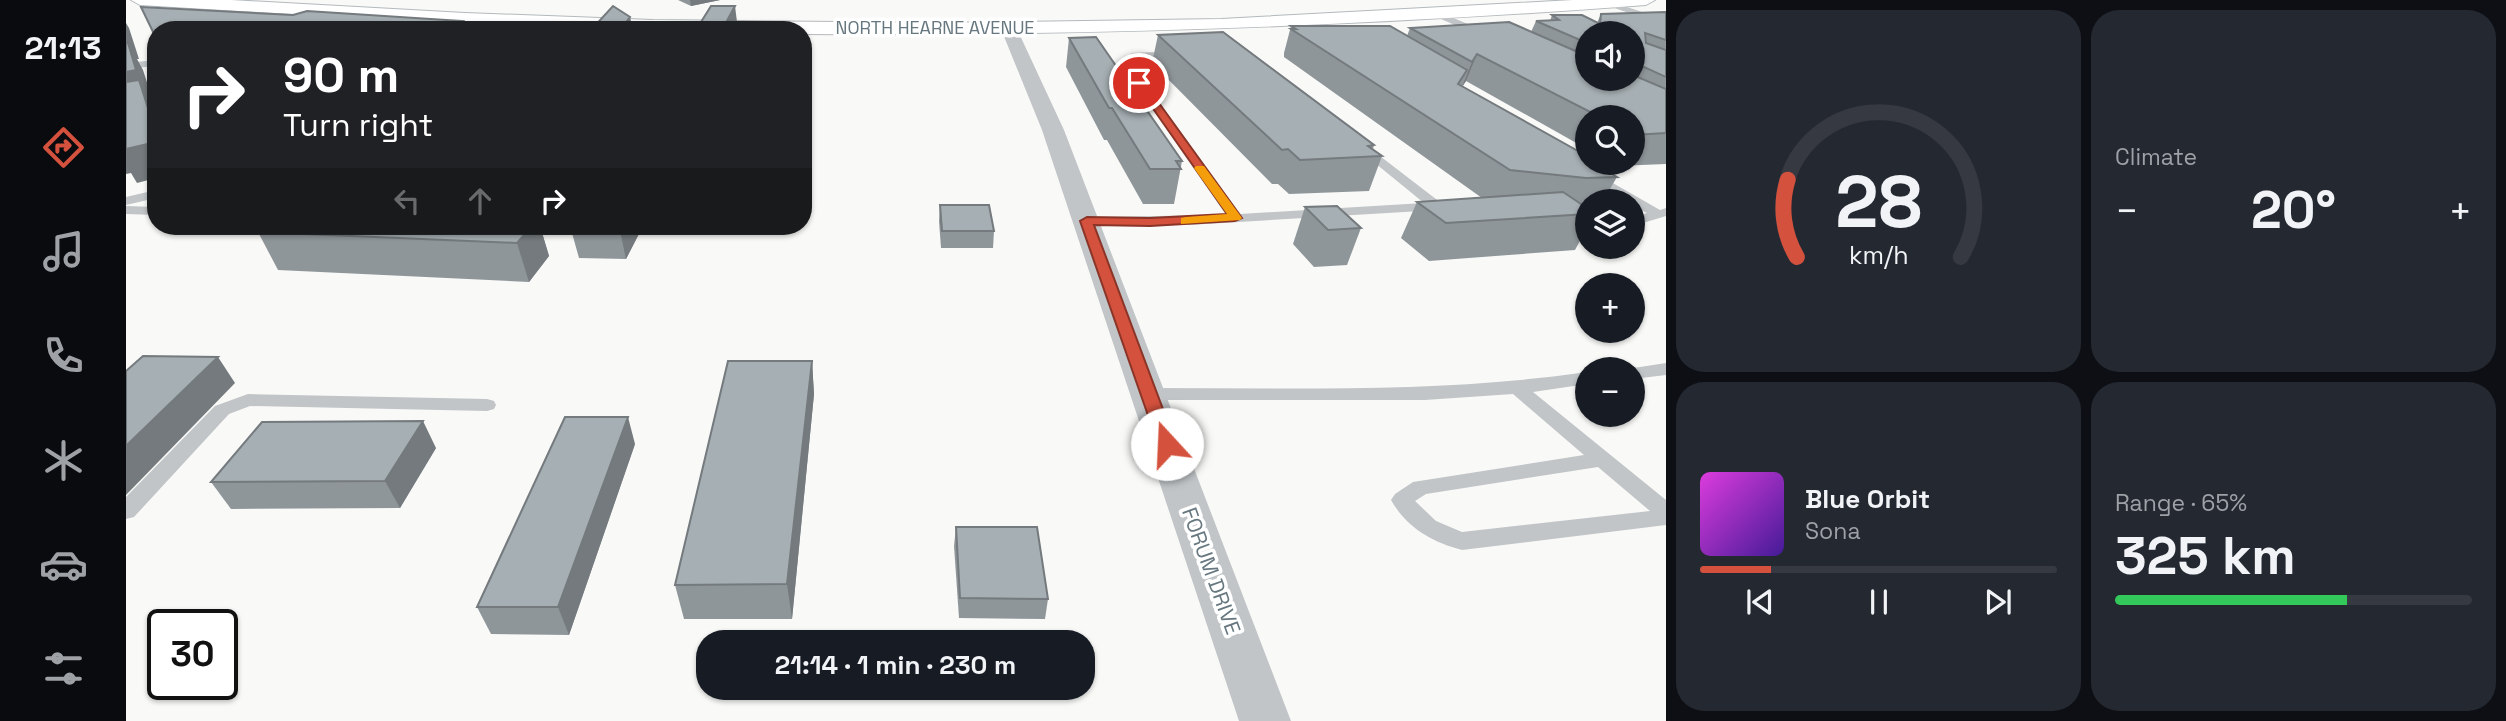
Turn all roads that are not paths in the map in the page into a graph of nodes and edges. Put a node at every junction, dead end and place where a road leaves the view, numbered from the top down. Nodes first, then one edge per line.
1 (140, 0) edge
2 (1646, 0) edge
3 (213, 2) edge
4 (1609, 3) junction
5 (329, 11) junction
6 (1439, 15) junction
7 (462, 19) junction
8 (300, 21) edge
9 (458, 21) edge
10 (510, 21) edge
11 (1666, 23) edge
12 (812, 28) edge
13 (1666, 28) edge
14 (1009, 29) junction
15 (1647, 30) edge
16 (1474, 42) edge
17 (1195, 52) edge
18 (147, 63) edge
19 (126, 66) edge
20 (147, 105) edge
21 (126, 109) edge
22 (1350, 136) edge
23 (1591, 175) edge
24 (147, 196) edge
25 (126, 201) edge
26 (126, 210) edge
27 (147, 211) edge
28 (1661, 213) edge
29 (1235, 218) junction
30 (1087, 221) junction
31 (1666, 369) edge
32 (1645, 372) edge
33 (1575, 380) edge
34 (1517, 388) junction
35 (1149, 394) junction
36 (487, 405) dead end
37 (1602, 459) junction
38 (126, 511) edge
39 (1666, 514) edge
40 (1265, 721) edge

1 - 3 main road, NORTH HEARNE AVENUE
2 - 4 main road, NORTH HEARNE AVENUE
3 - 5 main road, NORTH HEARNE AVENUE
4 - 6 main road, NORTH HEARNE AVENUE
4 - 11 lane
5 - 7 main road, NORTH HEARNE AVENUE
5 - 8 lane
6 - 14 main road, NORTH HEARNE AVENUE
6 - 16 lane
7 - 9 lane
7 - 10 main road, NORTH HEARNE AVENUE
12 - 14 main road, NORTH HEARNE AVENUE
13 - 15 lane
14 - 30 street, FORUM DRIVE
17 - 29 lane
18 - 19 lane
20 - 21 lane
22 - 29 lane
23 - 28 lane
24 - 25 lane
26 - 27 lane
29 - 30 lane
30 - 35 street, FORUM DRIVE
31 - 32 lane
33 - 34 lane
34 - 35 lane
34 - 37 lane
35 - 40 street, FORUM DRIVE
36 - 38 lane
37 - 39 lane
37 - 39 lane

